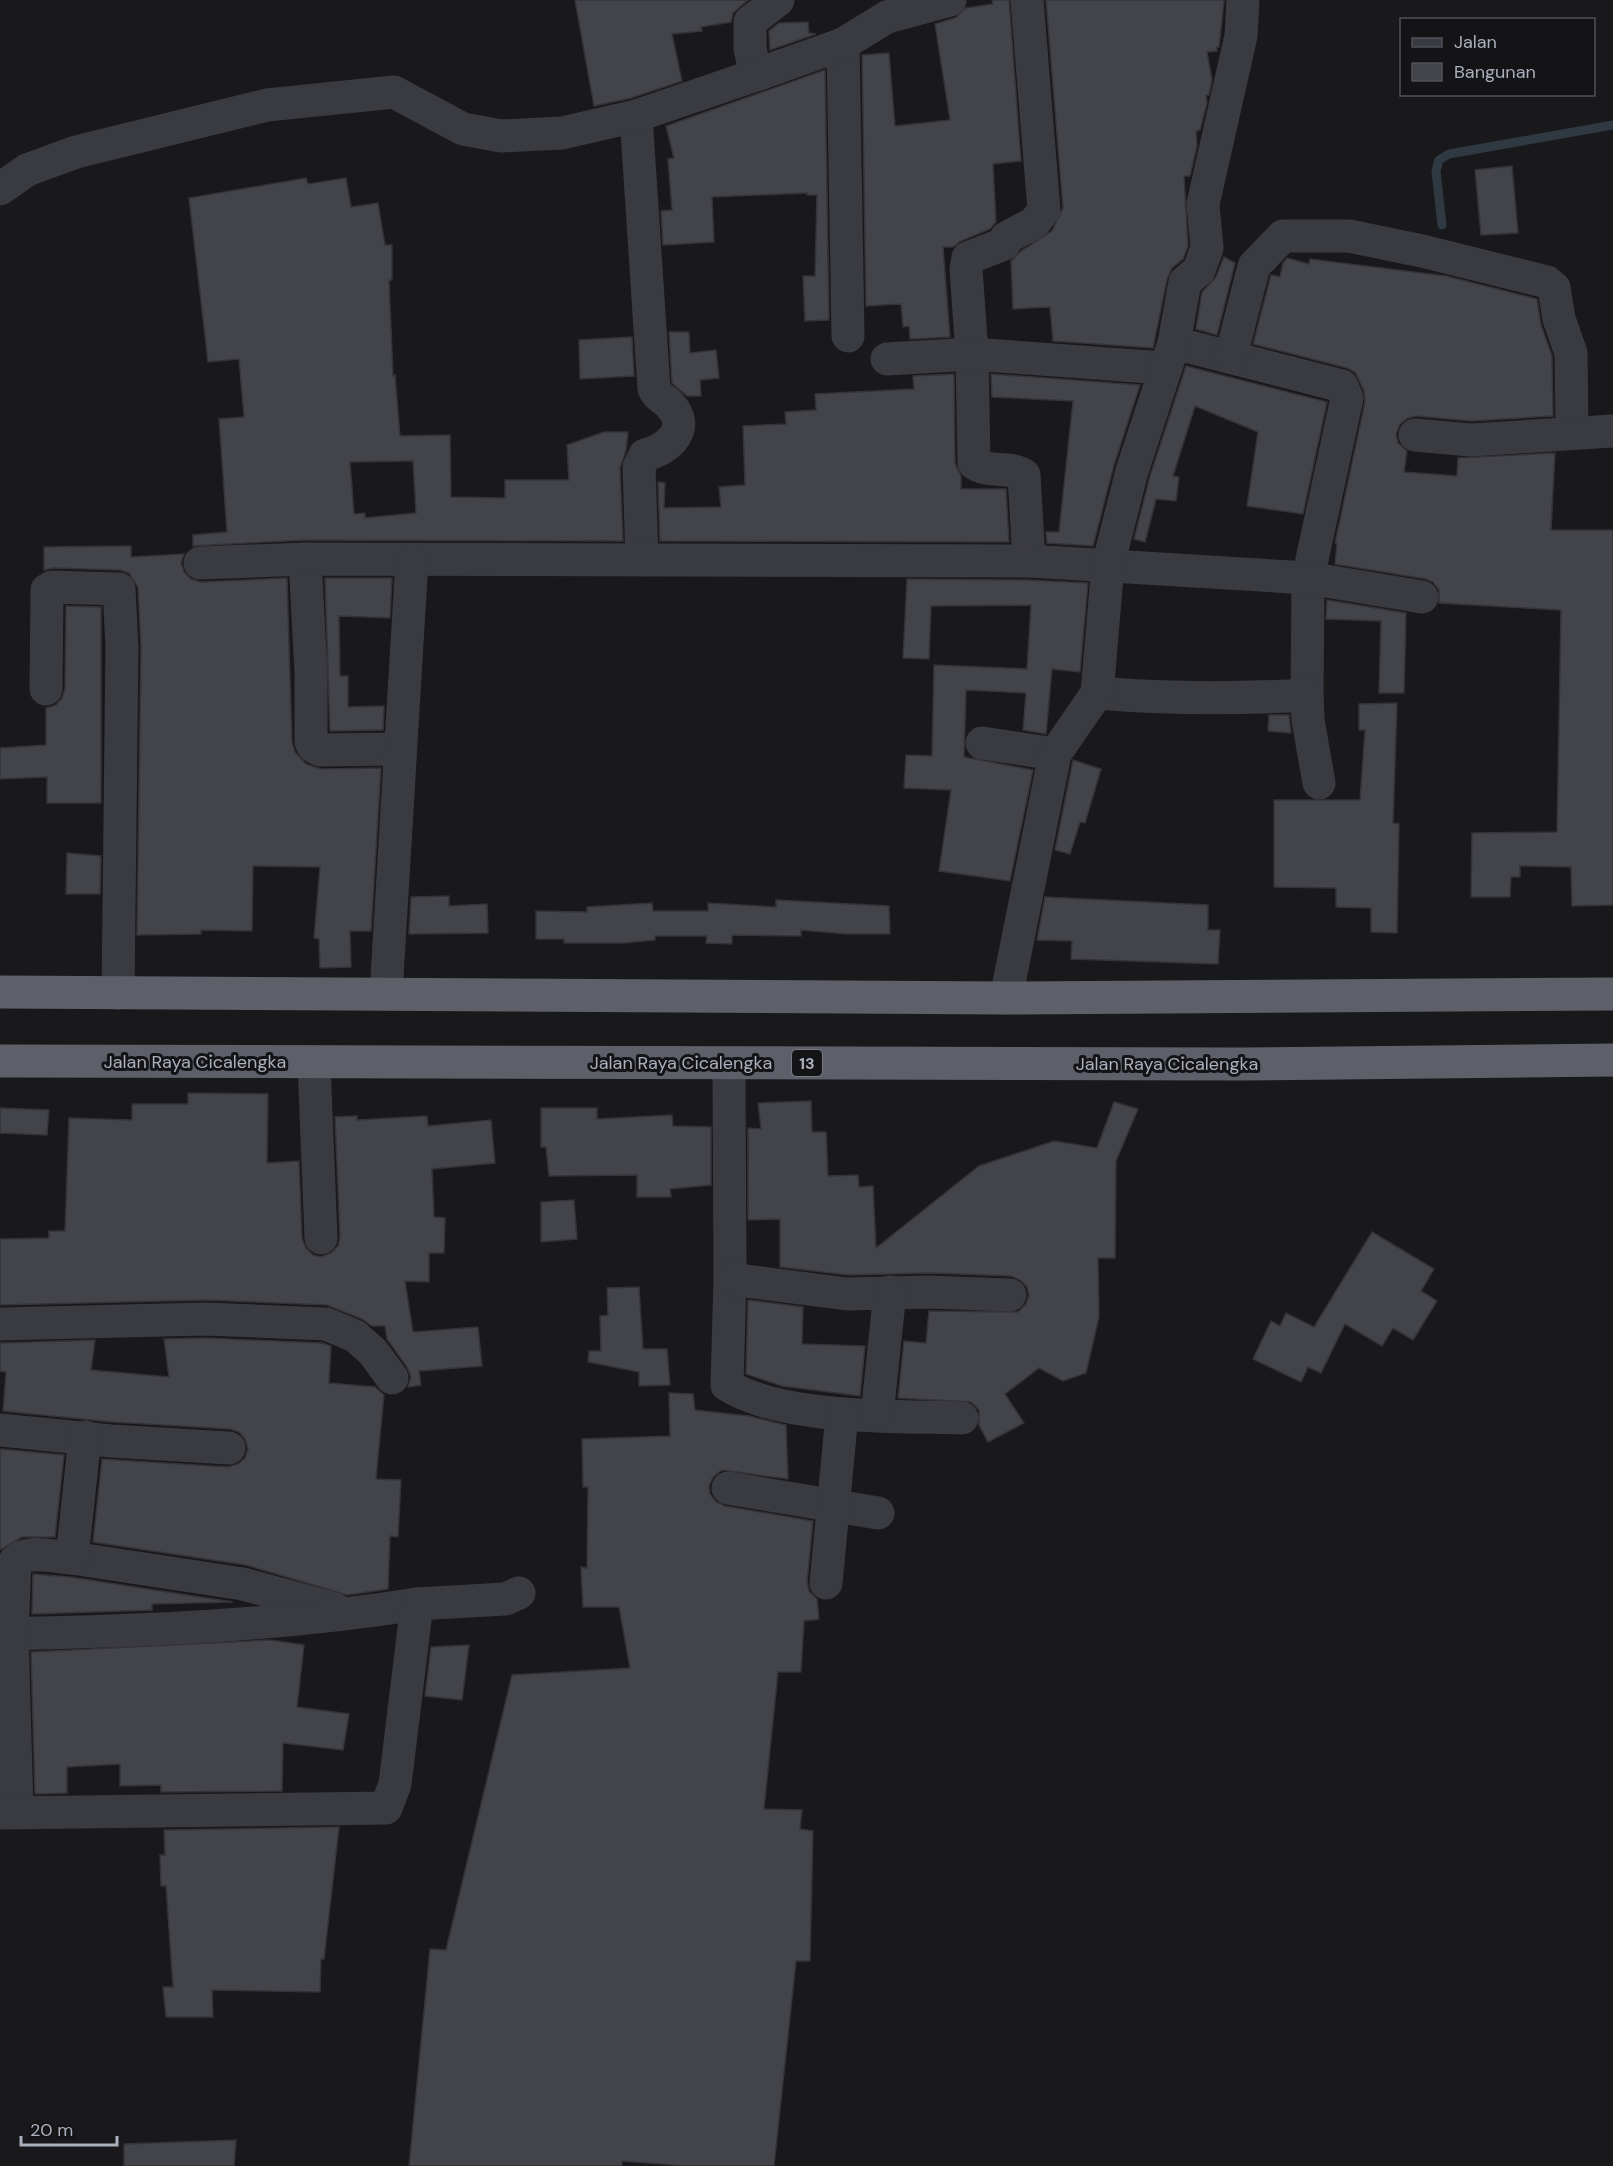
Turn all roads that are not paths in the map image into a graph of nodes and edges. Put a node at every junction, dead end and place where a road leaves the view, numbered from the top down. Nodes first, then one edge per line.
1 (778, 0) edge
2 (950, 0) edge
3 (1027, 0) edge
4 (1243, 0) edge
5 (843, 44) junction
6 (756, 75) junction
7 (636, 116) junction
8 (0, 189) edge
9 (848, 336) dead end
10 (972, 354) junction
11 (1169, 356) junction
12 (1232, 356) junction
13 (887, 359) dead end
14 (1613, 431) edge
15 (1572, 432) junction
16 (1415, 435) dead end
17 (305, 559) junction
18 (642, 560) junction
19 (412, 561) junction
20 (1029, 561) junction
21 (200, 563) dead end
22 (1108, 565) junction
23 (1308, 578) junction
24 (1422, 597) dead end
25 (46, 689) dead end
26 (1097, 693) junction
27 (1307, 695) junction
28 (982, 743) dead end
29 (400, 749) junction
30 (1055, 754) junction
31 (1320, 783) dead end
32 (0, 992) edge
33 (118, 993) junction
34 (386, 994) junction
35 (1613, 994) edge
36 (1006, 998) junction
37 (1613, 1060) edge
38 (0, 1061) edge
39 (314, 1063) junction
40 (729, 1063) junction
41 (321, 1238) dead end
42 (730, 1279) junction
43 (890, 1292) junction
44 (1010, 1295) dead end
45 (0, 1324) edge
46 (392, 1378) dead end
47 (842, 1414) junction
48 (877, 1415) junction
49 (962, 1418) dead end
50 (0, 1430) edge
51 (85, 1437) junction
52 (229, 1448) dead end
53 (728, 1488) dead end
54 (835, 1506) junction
55 (878, 1513) dead end
56 (72, 1558) junction
57 (826, 1584) dead end
58 (519, 1593) dead end
59 (417, 1604) junction
60 (355, 1614) junction
61 (6, 1634) edge
62 (9, 1812) edge

1 - 6 street
2 - 5 street
3 - 10 street
4 - 11 street
5 - 6 street
5 - 9 street
6 - 7 street
7 - 8 street
7 - 18 street
10 - 11 street
10 - 13 street
10 - 20 street
11 - 12 street
11 - 22 street
12 - 15 street
12 - 23 street
14 - 15 street
15 - 16 street
17 - 19 street
17 - 21 street
17 - 29 street
18 - 19 street
18 - 20 street
19 - 29 street
20 - 22 street
22 - 23 street
22 - 26 street
23 - 24 street
23 - 27 street
25 - 33 street
26 - 27 street
26 - 30 street
27 - 31 street
28 - 30 street
29 - 34 street
30 - 36 street
32 - 33 highway
33 - 34 highway
34 - 36 highway
35 - 36 highway
37 - 40 highway, Jalan Raya Cicalengka / 13
38 - 39 highway, Jalan Raya Cicalengka / 13
39 - 40 highway, Jalan Raya Cicalengka / 13
39 - 41 street
40 - 42 street
42 - 43 street
42 - 47 street
43 - 44 street
43 - 48 street
45 - 46 street
47 - 48 street
47 - 54 street
48 - 49 street
50 - 51 street
51 - 52 street
51 - 56 street
53 - 54 street
54 - 55 street
54 - 57 street
56 - 60 street
56 - 61 street
58 - 59 street
59 - 60 street
59 - 62 street
60 - 61 street
61 - 62 street

